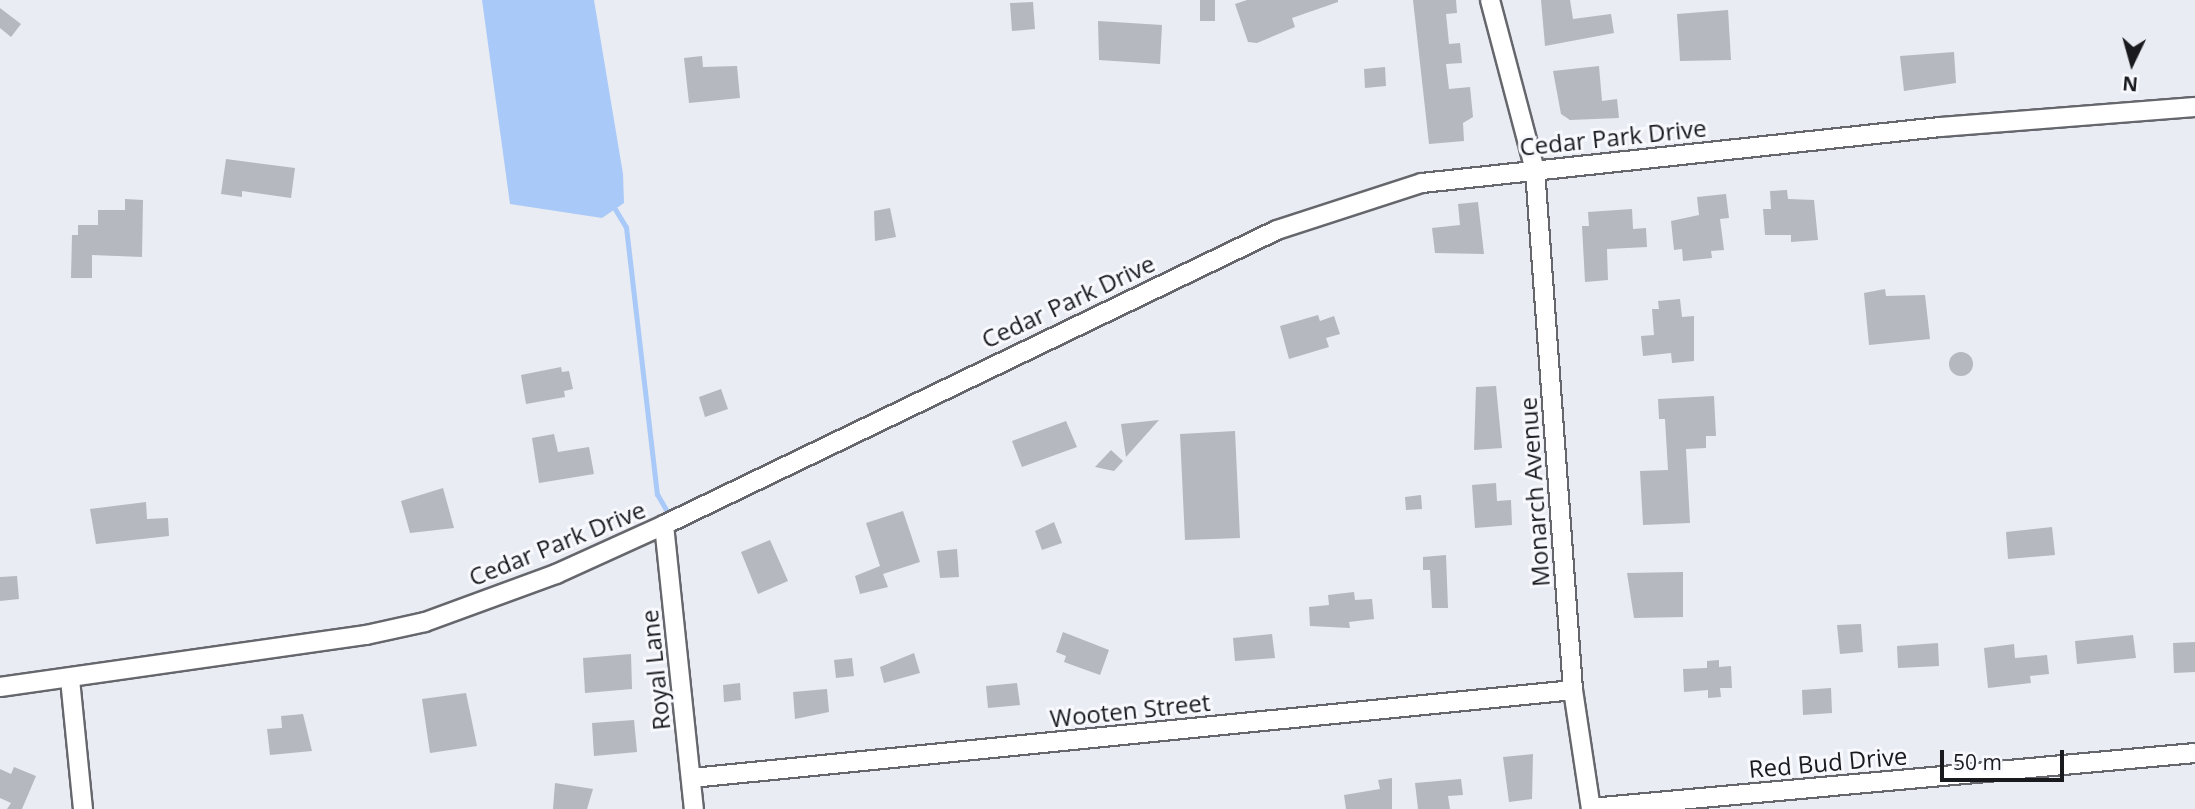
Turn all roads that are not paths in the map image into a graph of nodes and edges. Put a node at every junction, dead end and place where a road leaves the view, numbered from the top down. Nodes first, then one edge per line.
1 (1490, 0) edge
2 (2195, 107) edge
3 (1535, 170) junction
4 (664, 526) junction
5 (71, 679) junction
6 (0, 687) edge
7 (1573, 690) junction
8 (2195, 753) edge
9 (692, 778) junction
10 (1591, 808) edge
11 (83, 809) edge
12 (694, 809) edge

1 - 3 street, Monarch Avenue
2 - 3 street, Cedar Park Drive
3 - 4 street, Cedar Park Drive
3 - 7 street, Monarch Avenue
4 - 5 street, Cedar Park Drive
4 - 9 street, Royal Lane
5 - 6 street, Cedar Park Drive
5 - 11 street
7 - 9 street, Wooten Street
7 - 10 street, Monarch Avenue
8 - 10 street, Red Bud Drive
9 - 12 street, Royal Lane

